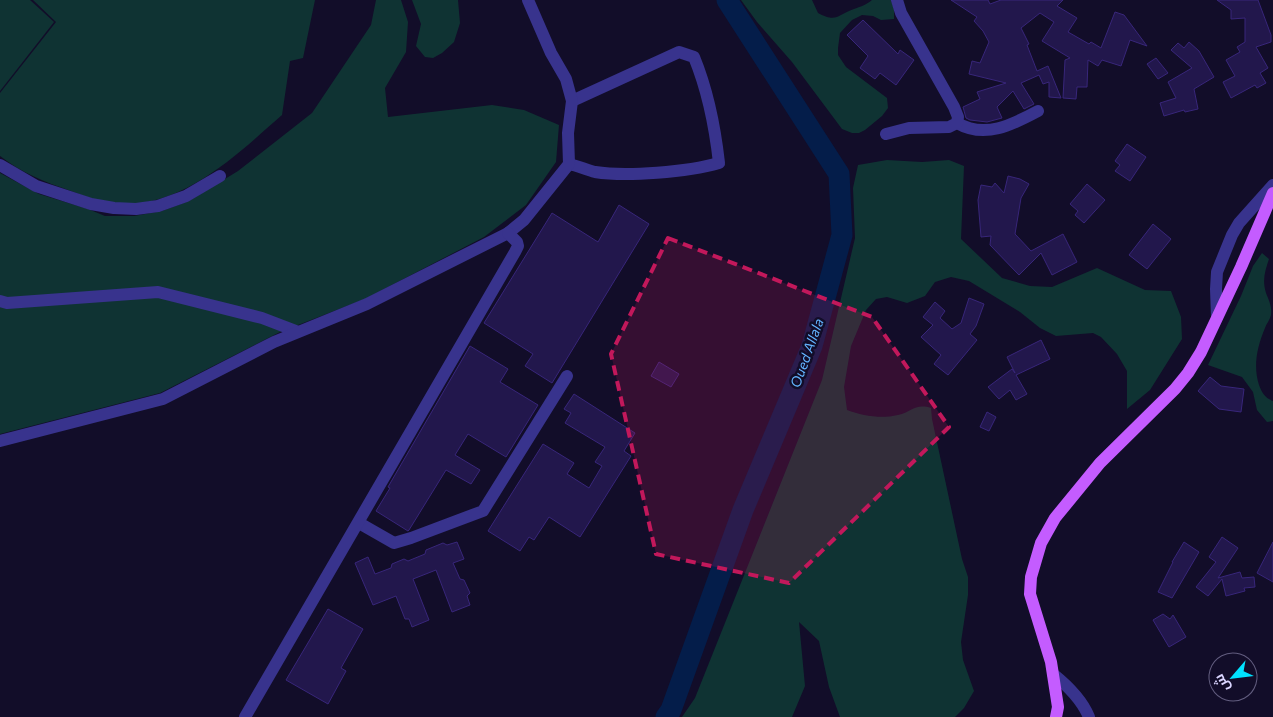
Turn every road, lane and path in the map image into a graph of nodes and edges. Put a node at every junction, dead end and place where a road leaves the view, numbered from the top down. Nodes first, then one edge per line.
1 (528, 0) edge
2 (897, 0) edge
3 (572, 101) junction
4 (1038, 111) dead end
5 (957, 123) junction
6 (886, 134) dead end
7 (570, 164) junction
8 (0, 165) edge
9 (220, 176) dead end
10 (1273, 185) edge
11 (1273, 193) edge
12 (508, 233) junction
13 (0, 301) edge
14 (1217, 317) junction
15 (296, 331) junction
16 (567, 376) dead end
17 (0, 441) edge
18 (359, 523) junction
19 (1053, 674) junction
20 (245, 717) edge
21 (1056, 717) edge
22 (1089, 717) edge

1 - 3 street
2 - 5 street
3 - 7 street
3 - 7 street
4 - 5 street
5 - 6 street
7 - 12 street
8 - 9 street
10 - 14 street
11 - 14 main road
12 - 15 street
12 - 18 street
13 - 15 street
14 - 19 main road
15 - 17 street
16 - 18 street
18 - 20 street
19 - 21 main road
19 - 22 street

